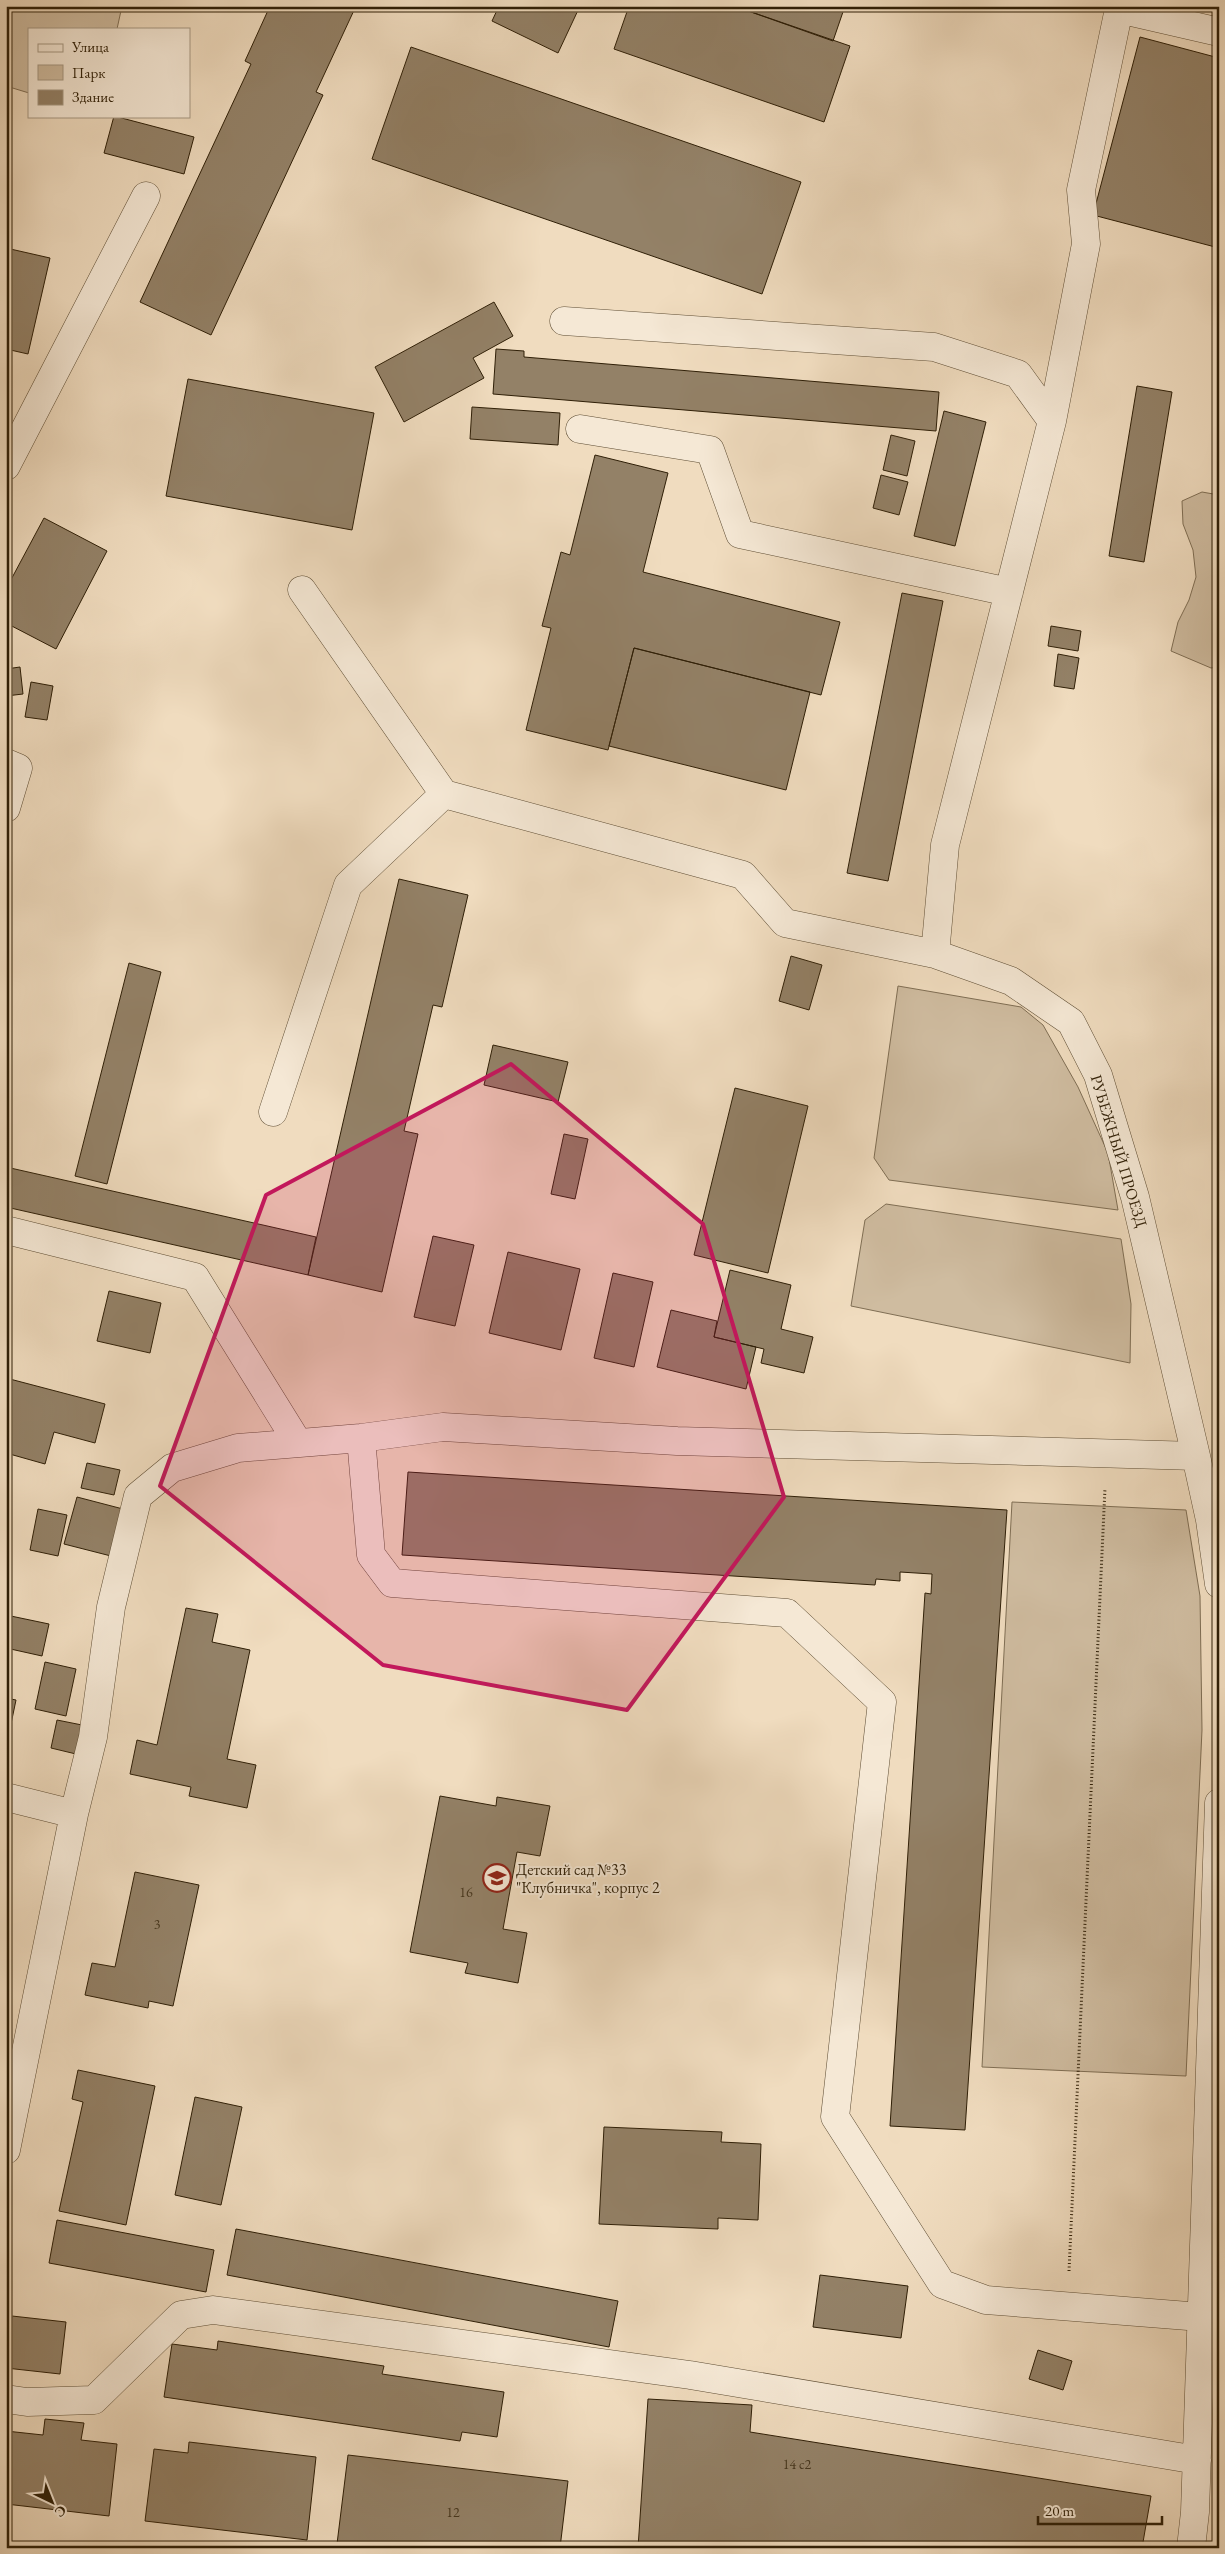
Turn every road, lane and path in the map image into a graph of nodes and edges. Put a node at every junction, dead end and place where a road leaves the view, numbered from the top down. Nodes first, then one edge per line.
1 (1113, 8) edge
2 (1219, 32) edge
3 (146, 196) dead end
4 (564, 321) dead end
5 (1052, 421) junction
6 (580, 428) dead end
7 (6, 466) edge
8 (302, 590) dead end
9 (1009, 592) junction
10 (6, 763) edge
11 (444, 794) junction
12 (6, 808) edge
13 (935, 954) junction
14 (273, 1112) dead end
15 (6, 1230) edge
16 (362, 1438) junction
17 (298, 1443) junction
18 (1107, 1453) junction
19 (1196, 1456) junction
20 (1214, 1519) edge
21 (1219, 1584) edge
22 (6, 1797) edge
23 (1219, 1803) edge
24 (74, 1814) junction
25 (6, 2150) edge
26 (1211, 2268) edge
27 (1067, 2306) junction
28 (1206, 2334) edge
29 (6, 2399) edge
30 (1197, 2460) junction
31 (1191, 2548) edge

1 - 2 street
1 - 5 street
3 - 7 street
4 - 5 street
5 - 9 street
6 - 9 street
8 - 11 street
9 - 13 street
10 - 12 street
11 - 13 street, РУБЕЖНЫЙ ПРОЕЗД
11 - 14 street
13 - 19 street, РУБЕЖНЫЙ ПРОЕЗД
15 - 17 street
16 - 17 street
16 - 18 street
16 - 27 street
17 - 24 street
18 - 19 street
18 - 27 path
19 - 20 street, РУБЕЖНЫЙ ПРОЕЗД
20 - 21 street, РУБЕЖНЫЙ ПРОЕЗД
22 - 24 street
23 - 26 street
24 - 25 street
26 - 28 street
27 - 28 street
28 - 30 street
29 - 30 street
30 - 31 street

